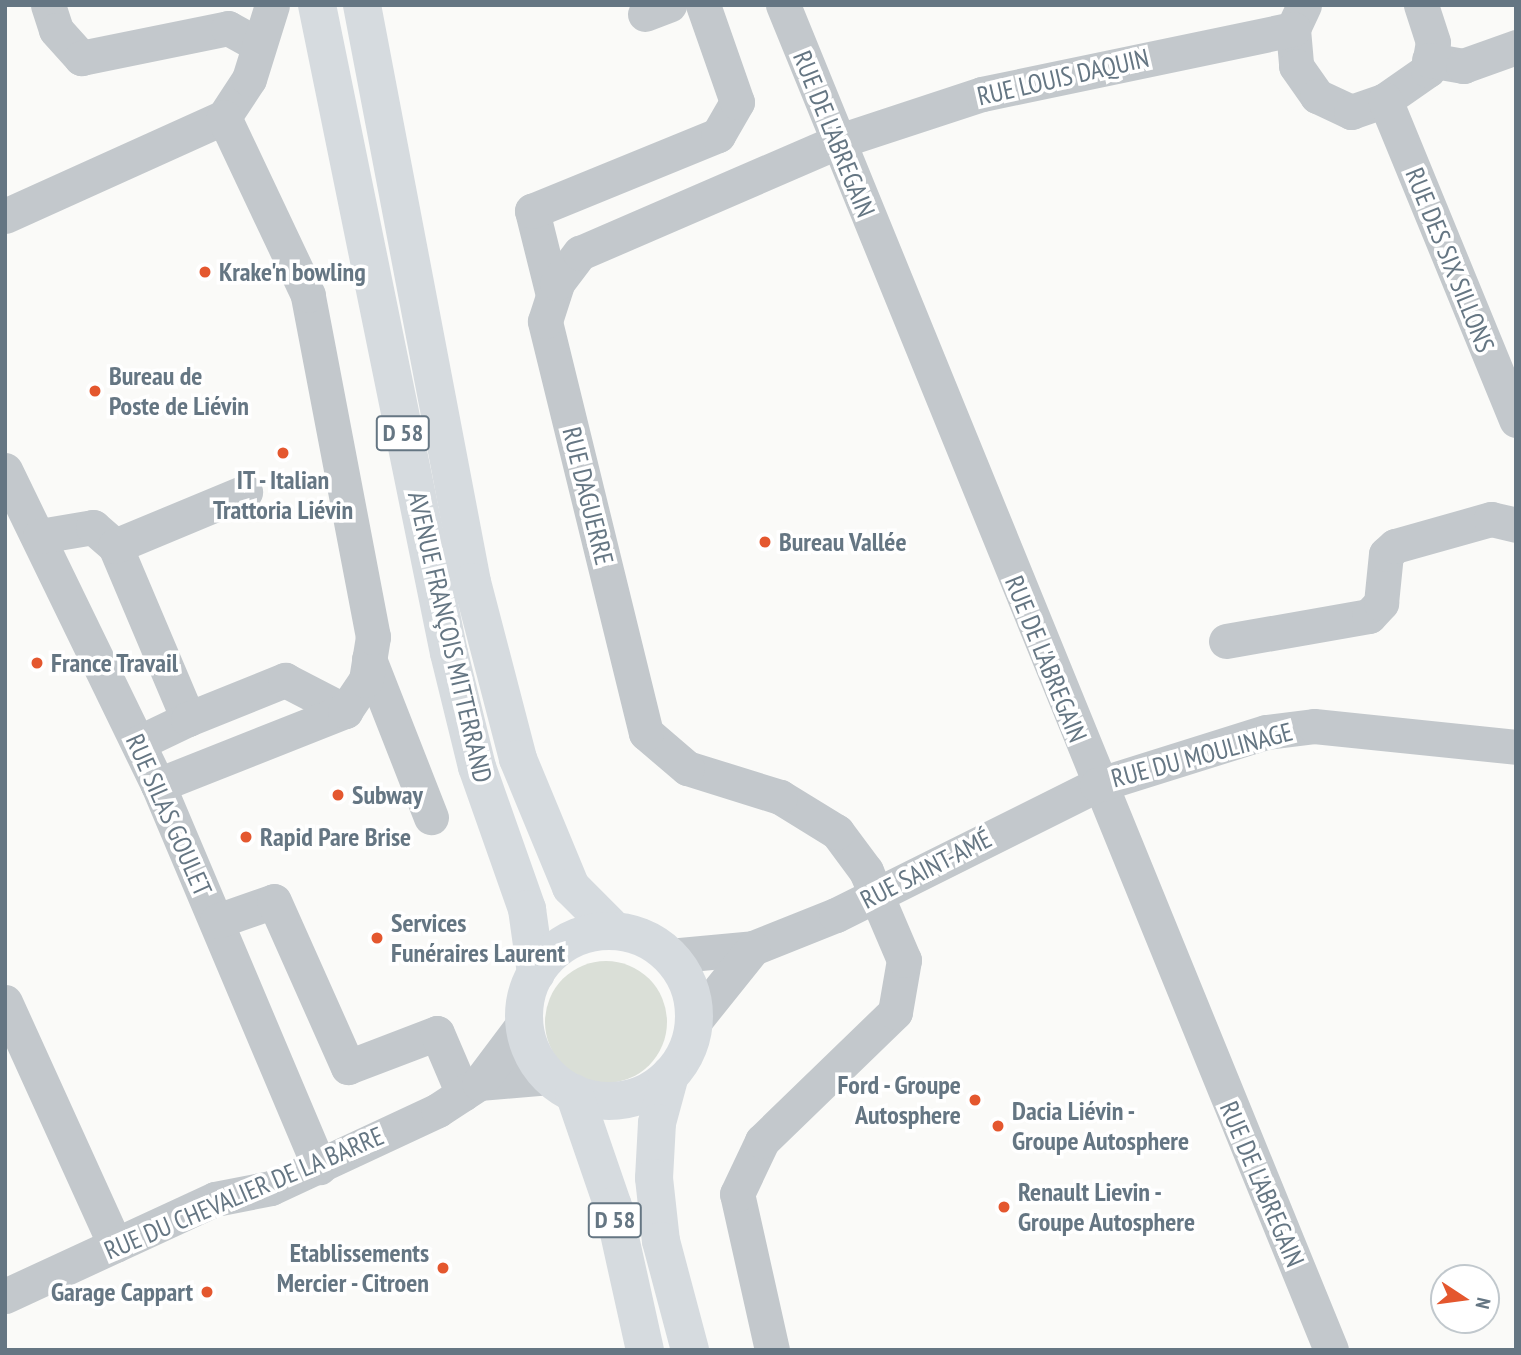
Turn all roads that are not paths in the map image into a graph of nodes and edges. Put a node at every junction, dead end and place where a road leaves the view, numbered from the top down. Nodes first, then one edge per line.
1 (48, 5) edge
2 (272, 5) edge
3 (317, 5) edge
4 (362, 5) edge
5 (704, 5) edge
6 (783, 5) edge
7 (1421, 5) edge
8 (231, 17) edge
9 (1299, 17) edge
10 (259, 45) junction
11 (1516, 47) edge
12 (1429, 60) junction
13 (1385, 100) junction
14 (224, 117) junction
15 (836, 142) junction
16 (5, 216) edge
17 (553, 295) junction
18 (1516, 420) edge
19 (5, 470) edge
20 (245, 492) dead end
21 (1516, 525) edge
22 (40, 536) junction
23 (115, 546) junction
24 (1226, 641) dead end
25 (369, 659) junction
26 (345, 711) junction
27 (188, 719) junction
28 (138, 743) junction
29 (1516, 747) edge
30 (158, 785) junction
31 (1097, 785) junction
32 (431, 817) dead end
33 (873, 896) junction
34 (217, 921) junction
35 (615, 931) junction
36 (753, 948) junction
37 (669, 956) junction
38 (536, 973) junction
39 (5, 1002) edge
40 (524, 1023) junction
41 (693, 1023) junction
42 (670, 1074) junction
43 (562, 1085) junction
44 (471, 1089) junction
45 (319, 1167) junction
46 (115, 1245) junction
47 (5, 1296) edge
48 (645, 1350) edge
49 (690, 1350) edge
50 (772, 1350) edge
51 (1331, 1350) edge

1 - 8 street
2 - 10 street
3 - 38 main road, AVENUE FRANÇOIS MITTERRAND / D 58
4 - 35 main road, AVENUE FRANÇOIS MITTERRAND / D 58
5 - 17 street
6 - 15 street, RUE DE L'ABREGAIN
7 - 12 street
8 - 10 street
9 - 13 street
9 - 15 street, RUE LOUIS DAQUIN
10 - 14 street
11 - 12 street
12 - 13 street
13 - 18 street, RUE DES SIX SILLONS
14 - 16 street
14 - 25 street
15 - 17 street, RUE DAGUERRE
15 - 31 street, RUE DE L'ABREGAIN
17 - 33 street, RUE DAGUERRE
19 - 22 street, RUE SILAS GOULET
20 - 23 street
21 - 24 street
22 - 23 street
22 - 28 street, RUE SILAS GOULET
23 - 27 street
25 - 26 street
25 - 32 street
26 - 27 street
26 - 30 street
27 - 28 street
28 - 30 street, RUE SILAS GOULET
29 - 31 street, RUE DU MOULINAGE
30 - 34 street, RUE SILAS GOULET
31 - 33 street, RUE SAINT-AMÉ
31 - 51 street, RUE DE L'ABREGAIN
33 - 36 street, RUE SAINT-AMÉ
33 - 50 street, RUE DAGUERRE
34 - 44 street
34 - 45 street, RUE SILAS GOULET
35 - 37 main road
35 - 38 main road
36 - 37 street
36 - 41 street
37 - 41 main road
38 - 40 main road
39 - 46 street
40 - 43 main road
40 - 44 street
41 - 42 main road
42 - 43 main road
42 - 49 main road, D 58
43 - 44 street
43 - 48 main road, D 58
44 - 45 street, RUE DU CHEVALIER DE LA BARRE
45 - 46 street, RUE DU CHEVALIER DE LA BARRE
46 - 47 street, RUE DU CHEVALIER DE LA BARRE

